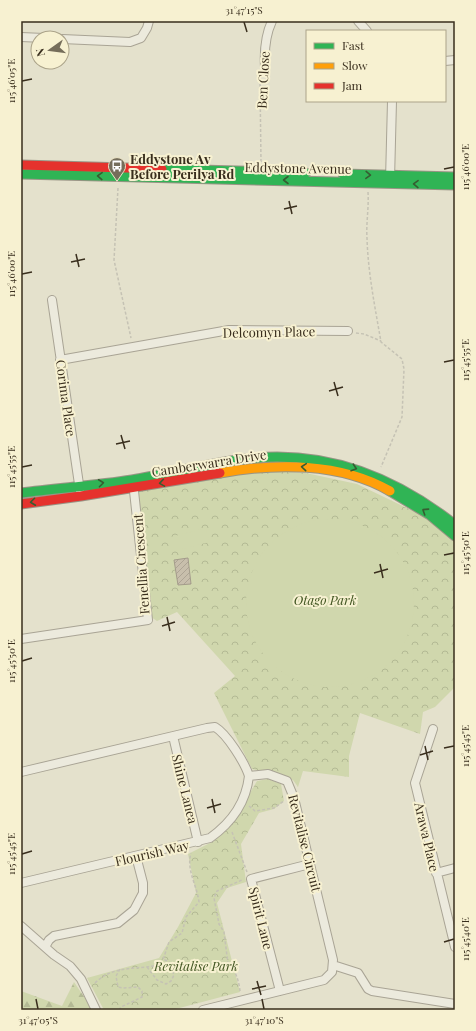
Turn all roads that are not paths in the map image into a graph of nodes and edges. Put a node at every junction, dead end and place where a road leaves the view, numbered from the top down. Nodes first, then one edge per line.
1 (149, 21) edge
2 (272, 21) edge
3 (358, 21) edge
4 (366, 30) edge
5 (70, 39) edge
6 (265, 67) road end
7 (392, 102) edge
8 (21, 165) edge
9 (21, 174) edge
10 (455, 177) edge
11 (390, 180) junction
12 (455, 185) edge
13 (52, 300) dead end
14 (348, 331) road end
15 (60, 360) junction
16 (133, 484) junction
17 (79, 486) junction
18 (21, 493) edge
19 (80, 496) junction
20 (21, 504) edge
21 (455, 525) edge
22 (455, 536) edge
23 (21, 639) edge
24 (433, 728) dead end
25 (173, 736) junction
26 (21, 772) edge
27 (249, 776) junction
28 (198, 842) junction
29 (136, 856) junction
30 (310, 864) junction
31 (455, 868) edge
32 (436, 873) junction
33 (21, 883) edge
34 (21, 926) edge
35 (45, 947) junction
36 (455, 947) edge
37 (333, 965) junction
38 (280, 991) junction
39 (455, 1004) edge
40 (238, 1006) edge
41 (96, 1010) edge
42 (203, 1010) edge

1 - 5 street
2 - 6 street, Ben Close
3 - 4 street
7 - 11 street
8 -> 11 street, Eddystone Avenue
11 -> 9 street, Eddystone Avenue
10 - 11 street, Eddystone Avenue
12 -> 11 street, Eddystone Avenue
13 - 15 street, Corima Place
14 - 15 street, Delcomyn Place
15 - 17 street, Corima Place
17 -> 16 street, Camberwarra Drive
16 - 19 street, Camberwarra Drive
16 -> 21 street, Camberwarra Drive
22 -> 16 street, Camberwarra Drive
16 - 23 street, Fenellia Crescent
17 - 18 street, Camberwarra Drive
17 - 19 street, Corima Place
19 -> 20 street, Camberwarra Drive
24 - 32 street, Arawa Place
25 - 26 street
25 - 27 street
25 - 28 street, Shine Lanea
27 - 28 street, Flourish Way
27 - 30 street, Revitalise Circuit
28 - 29 street, Flourish Way
29 - 33 street, Flourish Way
29 - 35 street
30 - 37 street, Revitalise Circuit
30 - 38 street, Spirit Lane
31 - 32 street
32 - 36 street, Arawa Place
34 - 35 street
35 - 41 street
37 - 38 street
37 - 39 street
38 - 40 street
40 - 42 street

